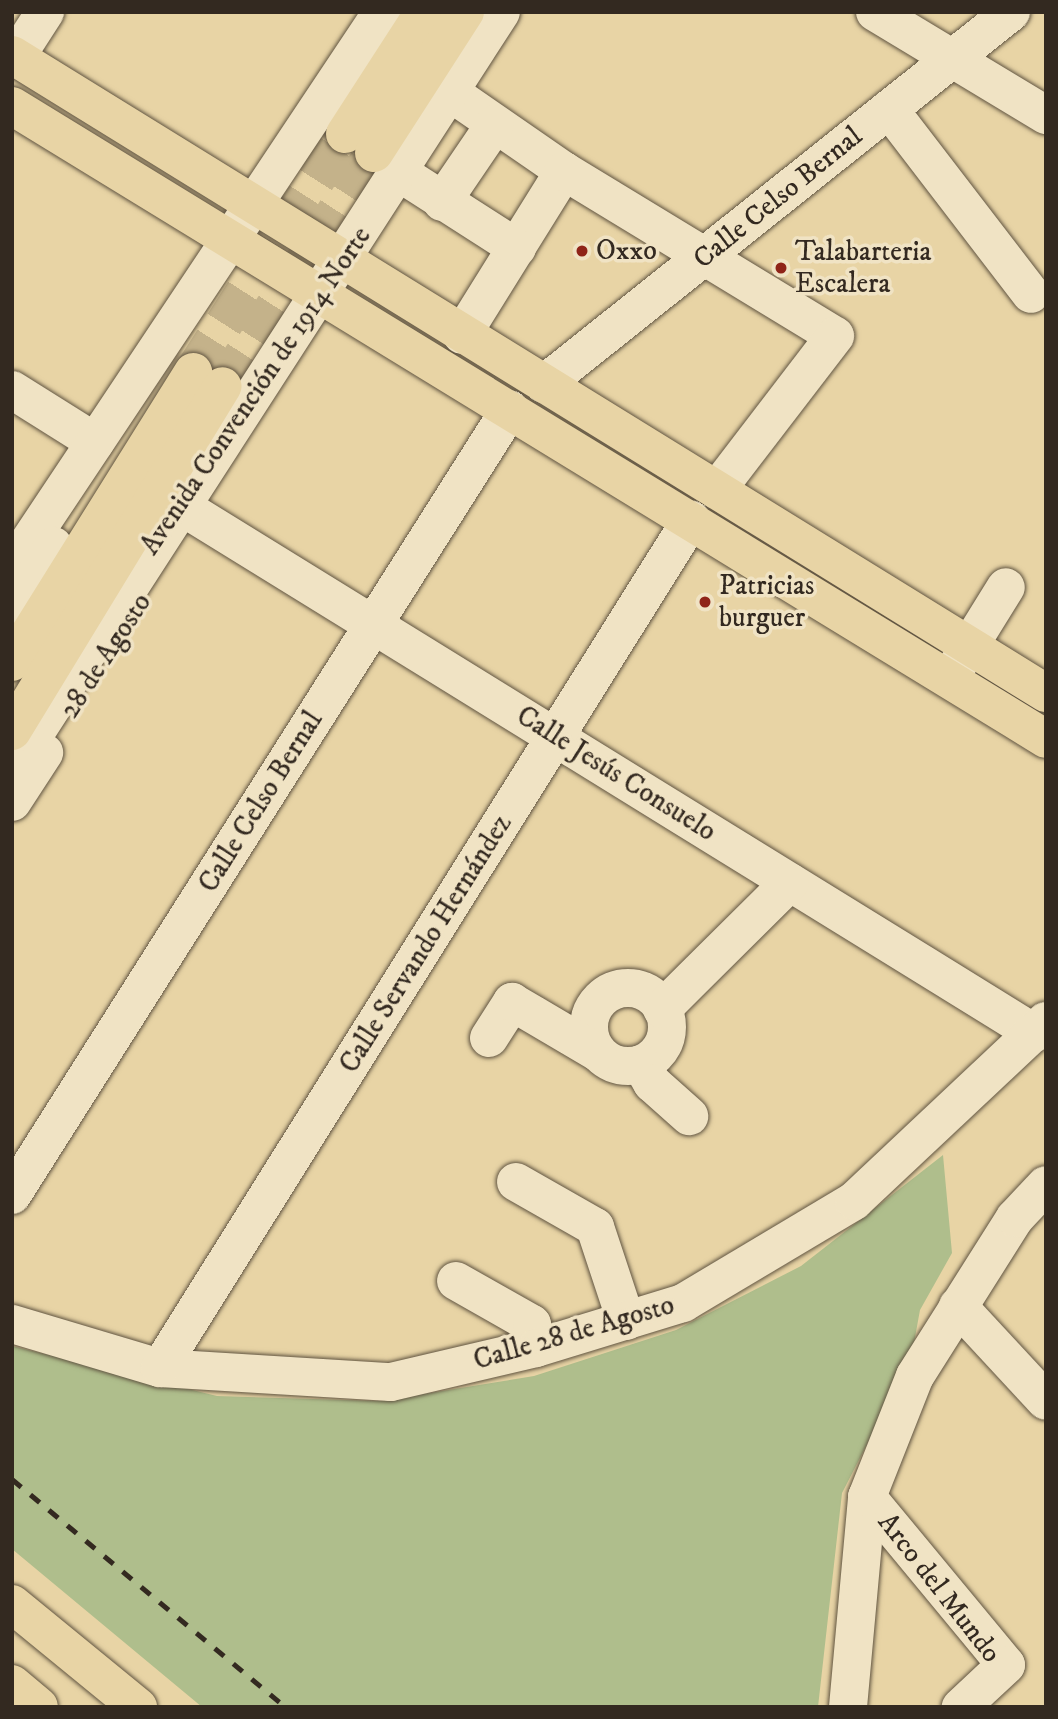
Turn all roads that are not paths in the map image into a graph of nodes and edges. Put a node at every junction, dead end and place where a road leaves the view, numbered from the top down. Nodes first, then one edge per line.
1 (45, 12) edge
2 (382, 12) edge
3 (424, 12) edge
4 (465, 12) edge
5 (501, 12) edge
6 (1012, 12) edge
7 (899, 18) edge
8 (14, 56) edge
9 (951, 60) junction
10 (451, 93) junction
11 (12, 106) edge
12 (889, 109) junction
13 (1046, 115) edge
14 (495, 124) junction
15 (373, 153) junction
16 (564, 171) junction
17 (442, 202) junction
18 (254, 207) junction
19 (232, 241) junction
20 (517, 248) junction
21 (701, 259) junction
22 (343, 263) junction
23 (1031, 293) dead end
24 (322, 295) junction
25 (185, 313) junction
26 (462, 335) junction
27 (544, 384) junction
28 (12, 390) edge
29 (510, 409) junction
30 (95, 442) junction
31 (202, 467) junction
32 (717, 490) junction
33 (197, 516) junction
34 (691, 520) junction
35 (12, 568) edge
36 (1006, 587) dead end
37 (12, 613) edge
38 (373, 625) junction
39 (969, 646) junction
40 (12, 662) edge
41 (950, 678) junction
42 (1046, 693) edge
43 (12, 731) edge
44 (555, 737) junction
45 (1046, 739) edge
46 (12, 769) edge
47 (12, 802) edge
48 (780, 891) junction
49 (662, 1009) junction
50 (1040, 1027) edge
51 (489, 1038) dead end
52 (597, 1052) junction
53 (641, 1064) junction
54 (689, 1116) dead end
55 (516, 1182) dead end
56 (1046, 1185) edge
57 (12, 1195) edge
58 (456, 1281) dead end
59 (958, 1306) junction
60 (626, 1321) junction
61 (12, 1324) edge
62 (536, 1348) junction
63 (160, 1368) junction
64 (1046, 1401) edge
65 (867, 1497) junction
66 (12, 1604) edge
67 (12, 1684) edge
68 (39, 1707) edge
69 (138, 1707) edge
70 (848, 1707) edge
71 (961, 1707) edge

1 - 8 street
2 - 18 street
3 - 15 main road, Avenida Convención de 1914 Norte
4 - 15 main road, Avenida Convención de 1914 Norte
5 - 10 street, Avenida Convención de 1914 Norte
6 - 9 street, Calle Celso Bernal
7 - 9 street
8 - 18 main road
9 - 12 street, Calle Celso Bernal
9 - 13 street
10 - 14 street
10 - 15 street, Avenida Convención de 1914 Norte
11 - 19 main road
12 - 21 street, Calle Celso Bernal
12 - 23 street
14 - 16 street
14 - 17 street
15 - 17 street
15 - 22 street, Avenida Convención de 1914 Norte
16 - 20 street
16 - 21 street
17 - 20 street
18 - 19 street
18 - 22 main road
19 - 24 main road
19 - 25 street
20 - 26 street
21 - 27 street, Calle Celso Bernal
21 - 32 street
22 - 24 street, Avenida Convención de 1914 Norte
22 - 26 main road
24 - 29 main road
24 - 31 street, Avenida Convención de 1914 Norte
25 - 30 street
25 - 37 street
26 - 27 main road
27 - 32 main road
28 - 30 street
29 - 34 main road
29 - 38 street, Calle Celso Bernal
30 - 35 street
31 - 33 street, 28 de Agosto
31 - 46 street, Avenida Convención de 1914 Norte
32 - 39 main road
33 - 38 street, Calle Jesús Consuelo
33 - 47 street, 28 de Agosto
34 - 41 main road
34 - 44 street, Calle Servando Hernández
36 - 39 street
38 - 44 street, Calle Jesús Consuelo
38 - 57 street, Calle Celso Bernal
39 - 41 street
39 - 42 main road
40 - 43 main road, Avenida Convención de 1914 Norte
41 - 45 main road
44 - 48 street, Calle Jesús Consuelo
44 - 63 street, Calle Servando Hernández
48 - 49 street
48 - 50 street, Calle Jesús Consuelo
49 - 52 street
49 - 53 street
50 - 60 street, Calle 28 de Agosto
51 - 52 street
52 - 53 street
53 - 54 street
55 - 60 street
56 - 59 street
58 - 62 street
59 - 64 street
59 - 65 street
60 - 62 street, Calle 28 de Agosto
61 - 63 street, Calle 28 de Agosto
62 - 63 street, Calle 28 de Agosto
65 - 70 street
65 - 71 street, Arco del Mundo
66 - 69 main road
67 - 68 main road

